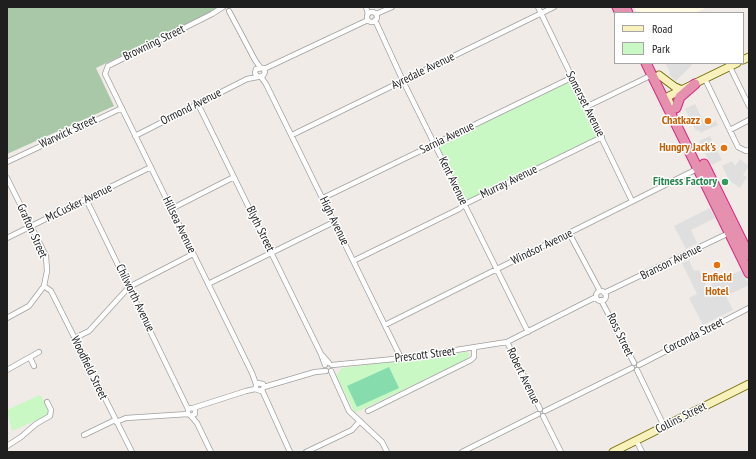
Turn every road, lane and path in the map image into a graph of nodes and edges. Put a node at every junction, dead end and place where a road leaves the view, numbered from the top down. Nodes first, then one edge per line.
1 (367, 7) edge
2 (392, 7) edge
3 (538, 7) edge
4 (554, 7) edge
5 (228, 9) edge
6 (541, 14) junction
7 (372, 17) junction
8 (647, 64) edge
9 (653, 64) edge
10 (735, 64) edge
11 (730, 67) junction
12 (260, 72) junction
13 (656, 74) junction
14 (106, 77) joint
15 (571, 78) junction
16 (705, 79) junction
17 (403, 81) junction
18 (695, 84) junction
19 (682, 90) junction
20 (670, 96) junction
21 (198, 104) junction
22 (588, 106) junction
23 (749, 106) edge
24 (122, 108) junction
25 (673, 110) junction
26 (749, 120) edge
27 (730, 130) junction
28 (292, 135) junction
29 (135, 136) junction
30 (602, 137) junction
31 (436, 144) junction
32 (749, 150) edge
33 (7, 161) edge
34 (151, 167) junction
35 (699, 168) junction
36 (234, 177) junction
37 (7, 178) edge
38 (323, 198) junction
39 (86, 199) junction
40 (632, 201) junction
41 (465, 204) junction
42 (171, 208) junction
43 (334, 222) junction
44 (31, 226) junction
45 (733, 232) junction
46 (569, 233) junction
47 (7, 238) edge
48 (272, 252) junction
49 (193, 254) junction
50 (749, 255) edge
51 (354, 261) junction
52 (496, 269) junction
53 (749, 273) edge
54 (208, 284) junction
55 (44, 286) junction
56 (129, 287) junction
57 (601, 296) junction
58 (749, 308) edge
59 (7, 318) edge
60 (385, 325) junction
61 (528, 332) junction
62 (75, 338) junction
63 (507, 342) junction
64 (474, 348) junction
65 (39, 352) dead end
66 (30, 358) junction
67 (401, 358) junction
68 (34, 366) dead end
69 (635, 366) junction
70 (328, 368) junction
71 (7, 370) edge
72 (749, 384) edge
73 (259, 387) junction
74 (47, 402) dead end
75 (191, 411) junction
76 (368, 411) dead end
77 (541, 412) junction
78 (116, 421) junction
79 (360, 421) junction
80 (664, 426) junction
81 (84, 435) dead end
82 (636, 440) junction
83 (7, 446) edge
84 (132, 452) edge
85 (211, 452) edge
86 (290, 452) edge
87 (306, 452) edge
88 (387, 452) edge
89 (462, 452) edge
90 (561, 452) edge
91 (613, 452) edge
92 (642, 452) edge

1 - 7 street, Kent Avenue
2 - 7 street, Ormond Avenue
3 - 6 street, Somerset Avenue
4 - 6 street, Ayredale Avenue
5 - 12 street, High Avenue
5 - 14 street, Browning Street
6 - 15 street, Somerset Avenue
6 - 17 street, Ayredale Avenue
7 - 12 street, Ormond Avenue
7 - 17 street, Kent Avenue
8 - 13 highway
9 - 13 highway
10 - 11 street
11 - 16 street
11 - 23 street
12 - 21 street, Ormond Avenue
12 - 28 street, High Avenue
13 - 19 street
13 - 20 highway
13 - 22 street
13 - 25 highway
14 - 24 street, Hillsea Avenue
15 - 22 street, Somerset Avenue
15 - 31 street, Sarnia Avenue
16 - 18 street
16 - 27 street
17 - 28 street, Ayredale Avenue
17 - 31 street, Kent Avenue
18 - 19 street
18 - 25 highway
19 - 20 street
20 - 25 highway
21 - 29 street, Ormond Avenue
21 - 36 street, Blyth Street
22 - 30 street, Somerset Avenue
24 - 29 street, Hillsea Avenue
24 - 33 street, Warwick Street
25 - 35 highway
25 - 45 highway
26 - 27 street
27 - 32 street
28 - 38 street, High Avenue
29 - 34 street, Hillsea Avenue
30 - 40 street, Somerset Avenue
30 - 41 street, Murray Avenue
31 - 38 street, Sarnia Avenue
31 - 41 street, Kent Avenue
34 - 39 street, McCusker Avenue
34 - 42 street, Hillsea Avenue
35 - 40 street, Windsor Avenue
35 - 45 highway
36 - 42 street
36 - 48 street, Blyth Street
37 - 44 street, Grafton Street
38 - 43 street, High Avenue
39 - 44 street, McCusker Avenue
39 - 56 street, Chilworth Avenue
40 - 46 street, Windsor Avenue
41 - 51 street, Murray Avenue
41 - 52 street, Kent Avenue
42 - 49 street, Hillsea Avenue
43 - 48 street
43 - 51 street, High Avenue
44 - 47 street, McCusker Avenue
44 - 55 street, Grafton Street
45 - 50 highway
45 - 53 highway
45 - 57 street, Branson Avenue
46 - 52 street, Windsor Avenue
46 - 57 street, Ross Street
48 - 54 street
48 - 70 street, Blyth Street
49 - 54 street, Hillsea Avenue
49 - 56 street
51 - 60 street, High Avenue
52 - 60 street, Windsor Avenue
52 - 61 street, Kent Avenue
54 - 73 street, Hillsea Avenue
55 - 59 street
55 - 62 street, Woodfield Street
56 - 62 street
56 - 75 street, Chilworth Avenue
57 - 61 street, Branson Avenue
57 - 69 street, Ross Street
58 - 69 street, Corconda Street
60 - 67 street, High Avenue
61 - 63 street, Branson Avenue
62 - 78 street, Woodfield Street
63 - 64 street, Prescott Street
63 - 77 street, Robert Avenue
64 - 67 street, Prescott Street
64 - 76 street
65 - 66 street
66 - 68 street
66 - 71 street
67 - 70 street, Prescott Street
69 - 77 street, Corconda Street
69 - 80 street, Ross Street
70 - 73 street, Prescott Street
70 - 79 street, Blyth Street
72 - 80 street, Collins Street
73 - 75 street, Prescott Street
73 - 86 street, Hillsea Avenue
74 - 83 street
75 - 78 street, Prescott Street
75 - 85 street, Chilworth Avenue
77 - 89 street, Corconda Street
77 - 90 street, Robert Avenue
78 - 81 street, Prescott Street
78 - 84 street, Woodfield Street
79 - 87 street
79 - 88 street, Blyth Street
80 - 82 street, Collins Street
82 - 91 street, Collins Street
82 - 92 street

